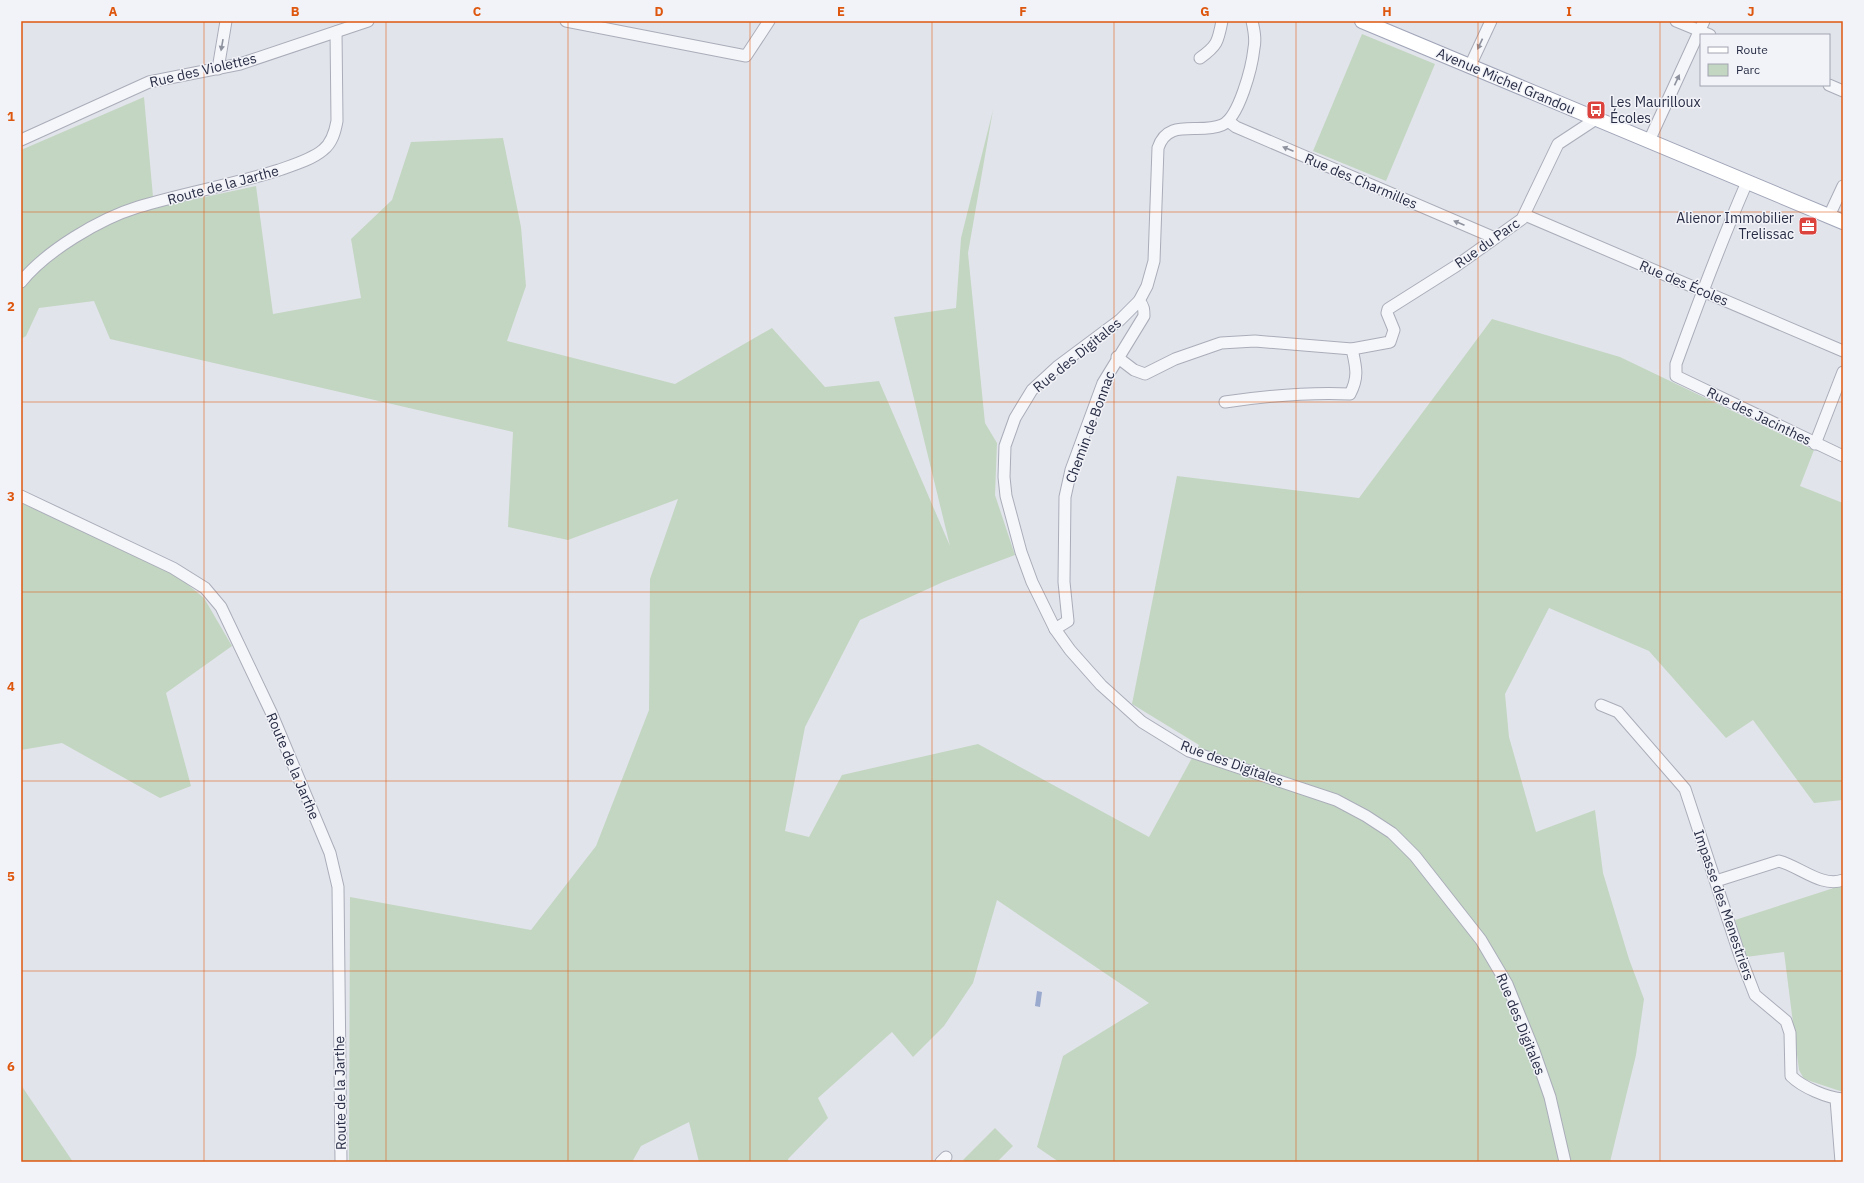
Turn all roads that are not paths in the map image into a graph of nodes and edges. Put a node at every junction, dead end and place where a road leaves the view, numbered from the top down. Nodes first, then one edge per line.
1 (226, 21) edge
2 (368, 21) edge
3 (566, 21) edge
4 (769, 21) edge
5 (1222, 21) edge
6 (1362, 21) edge
7 (1491, 21) edge
8 (1676, 21) edge
9 (1252, 22) edge
10 (1704, 29) edge
11 (336, 32) junction
12 (1700, 37) edge
13 (1200, 58) dead end
14 (1470, 66) junction
15 (218, 69) junction
16 (1830, 85) edge
17 (1843, 91) edge
18 (1596, 119) junction
19 (1228, 121) junction
20 (21, 140) edge
21 (1649, 141) junction
22 (1747, 182) junction
23 (1843, 186) edge
24 (1525, 214) junction
25 (1829, 216) junction
26 (1843, 222) edge
27 (1495, 238) junction
28 (21, 282) edge
29 (1702, 291) junction
30 (1139, 301) junction
31 (1352, 349) junction
32 (1843, 351) edge
33 (1117, 358) junction
34 (1843, 372) edge
35 (1225, 402) dead end
36 (1815, 444) junction
37 (1843, 456) edge
38 (21, 496) edge
39 (1055, 629) junction
40 (1601, 705) dead end
41 (1843, 880) edge
42 (1716, 881) junction
43 (1840, 1099) edge
44 (341, 1162) edge
45 (1565, 1162) edge
46 (1841, 1162) edge

1 -> 15 street
2 - 11 street, Rue des Violettes
3 - 4 street
5 - 13 street
6 - 14 main road, Avenue Michel Grandou
7 -> 14 street
8 - 10 street
9 - 19 street
11 - 15 street, Rue des Violettes
11 - 28 street, Route de la Jarthe
21 -> 12 street
14 - 18 main road, Avenue Michel Grandou
15 - 20 street, Rue des Violettes
16 - 17 street
18 - 21 main road, Avenue Michel Grandou
18 - 24 street, Rue du Parc
27 -> 19 street, Rue des Charmilles
19 - 30 street, Rue des Digitales
21 - 22 main road, Avenue Michel Grandou
22 - 25 main road, Avenue Michel Grandou
22 - 29 street
23 - 25 street
24 - 27 street, Rue du Parc
24 - 29 street, Rue des Écoles
25 - 26 main road, Avenue Michel Grandou
27 - 31 street, Rue du Parc
29 - 32 street, Rue des Écoles
29 - 36 street, Rue des Jacinthes
30 - 33 street, Chemin de Bonnac
30 - 39 street, Rue des Digitales
31 - 33 street
31 - 35 street
33 - 39 street, Chemin de Bonnac
34 - 36 street
36 - 37 street, Rue des Jacinthes
38 - 44 street, Route de la Jarthe
39 - 45 street, Rue des Digitales
40 - 42 street, Impasse des Menestriers
41 - 42 street
42 - 43 street, Impasse des Menestriers
43 - 46 street

